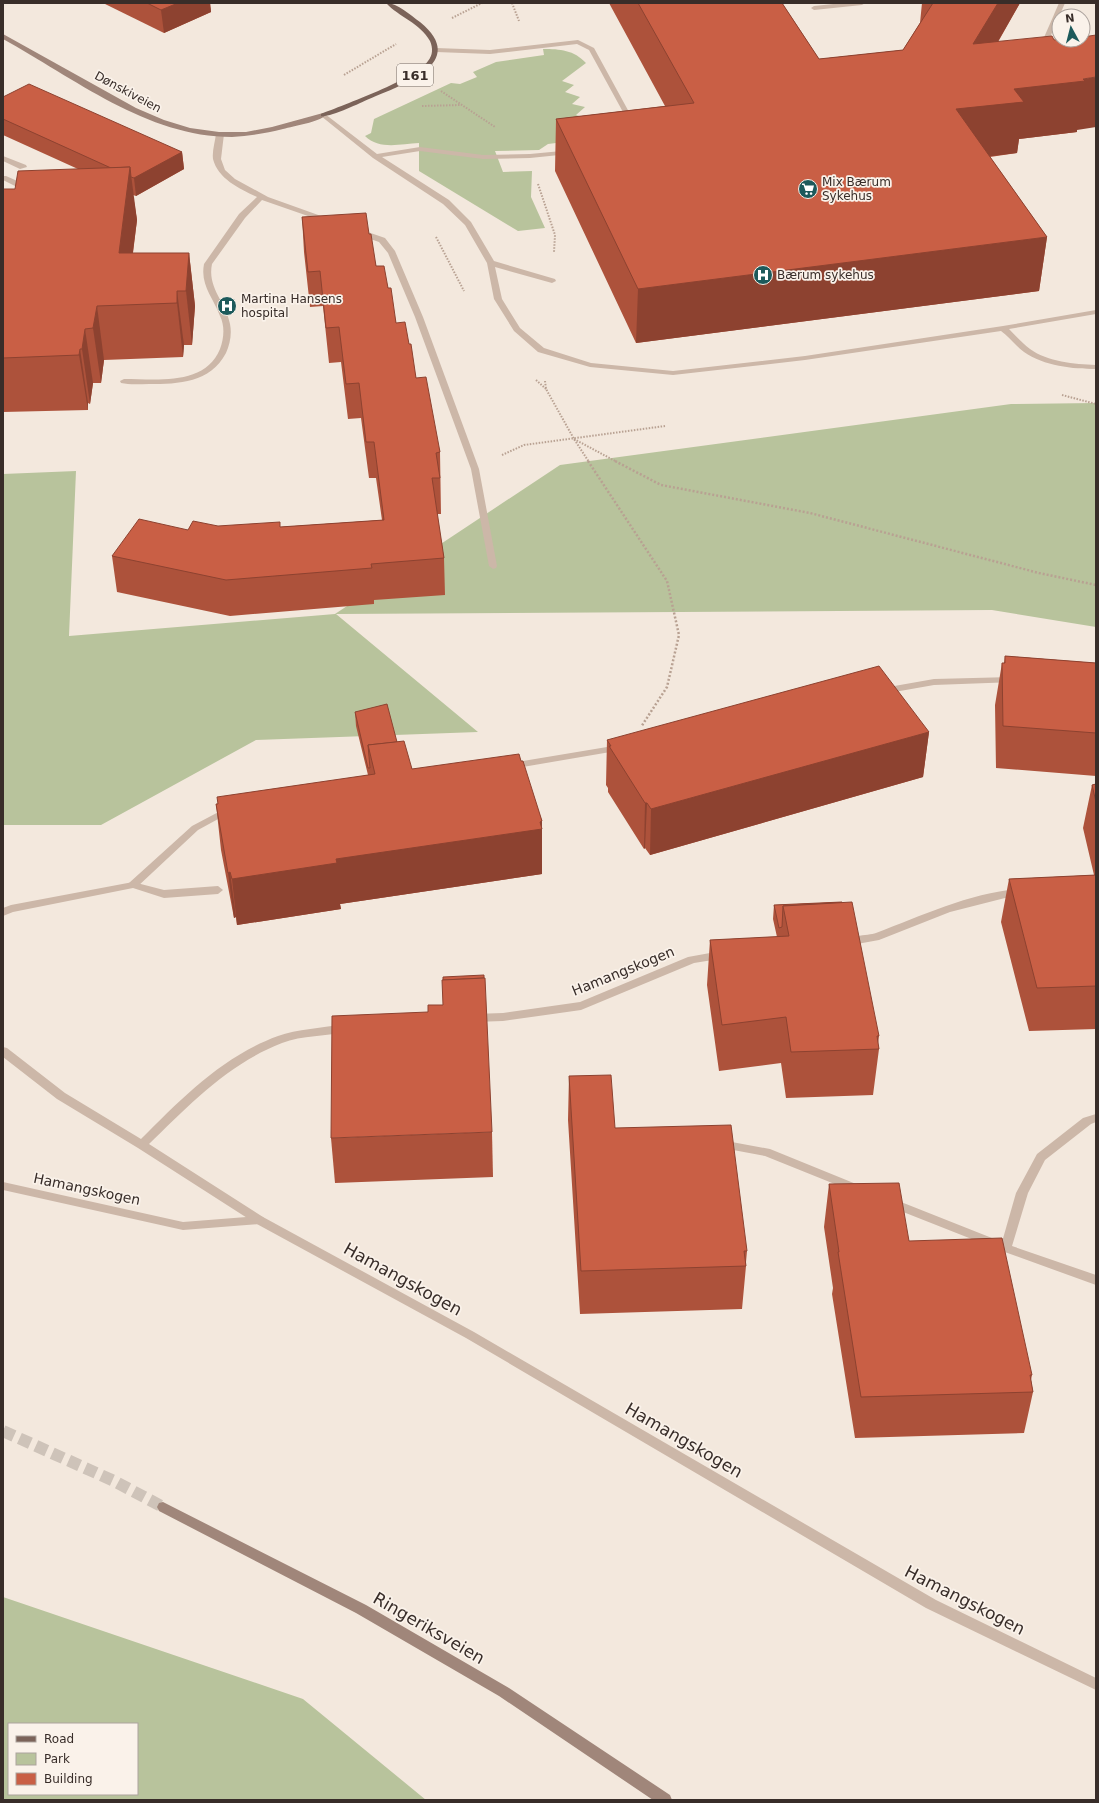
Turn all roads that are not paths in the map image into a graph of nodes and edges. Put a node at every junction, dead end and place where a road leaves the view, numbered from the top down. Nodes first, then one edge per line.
1 (389, 3) edge
2 (862, 3) edge
3 (1062, 3) edge
4 (814, 8) dead end
5 (3, 36) edge
6 (436, 50) junction
7 (1039, 54) edge
8 (323, 115) junction
9 (637, 133) edge
10 (220, 134) junction
11 (579, 151) edge
12 (376, 156) junction
13 (3, 158) edge
14 (23, 167) dead end
15 (6, 178) dead end
16 (34, 192) edge
17 (261, 197) junction
18 (338, 223) edge
19 (353, 229) edge
20 (491, 263) junction
21 (552, 280) dead end
22 (1096, 312) edge
23 (1003, 328) junction
24 (1096, 367) edge
25 (124, 381) dead end
26 (493, 566) dead end
27 (1019, 680) edge
28 (872, 693) edge
29 (629, 746) edge
30 (504, 768) edge
31 (235, 808) edge
32 (132, 885) junction
33 (218, 890) dead end
34 (1028, 892) edge
35 (3, 912) edge
36 (837, 944) edge
37 (730, 953) edge
38 (464, 1019) edge
39 (357, 1026) edge
40 (3, 1051) edge
41 (1096, 1118) edge
42 (710, 1142) edge
43 (142, 1145) junction
44 (3, 1186) edge
45 (868, 1193) edge
46 (882, 1199) edge
47 (259, 1220) junction
48 (1006, 1248) junction
49 (1096, 1280) edge
50 (163, 1507) tunnel mouth
51 (1096, 1684) edge
52 (665, 1800) edge

1 - 6 main road, 161
2 - 4 street
3 - 7 street
5 - 10 street, Dønskiveien
6 - 8 main road, 161
6 - 9 street
8 - 10 street, Dønskiveien
8 - 12 street
10 - 17 street
11 - 12 street
12 - 20 street
13 - 14 street
15 - 16 street
17 - 18 street
17 - 25 street
19 - 26 street
20 - 21 street
20 - 23 street
22 - 23 street
23 - 24 street
27 - 28 street
29 - 30 street
31 - 32 street
32 - 33 street
32 - 35 street
34 - 36 street
37 - 38 street, Hamangskogen
39 - 43 street
40 - 43 street, Hamangskogen
41 - 48 street
42 - 45 street
43 - 47 street, Hamangskogen
44 - 47 street, Hamangskogen
46 - 48 street
47 - 51 street, Hamangskogen
48 - 49 street
50 - 52 street, Ringeriksveien

